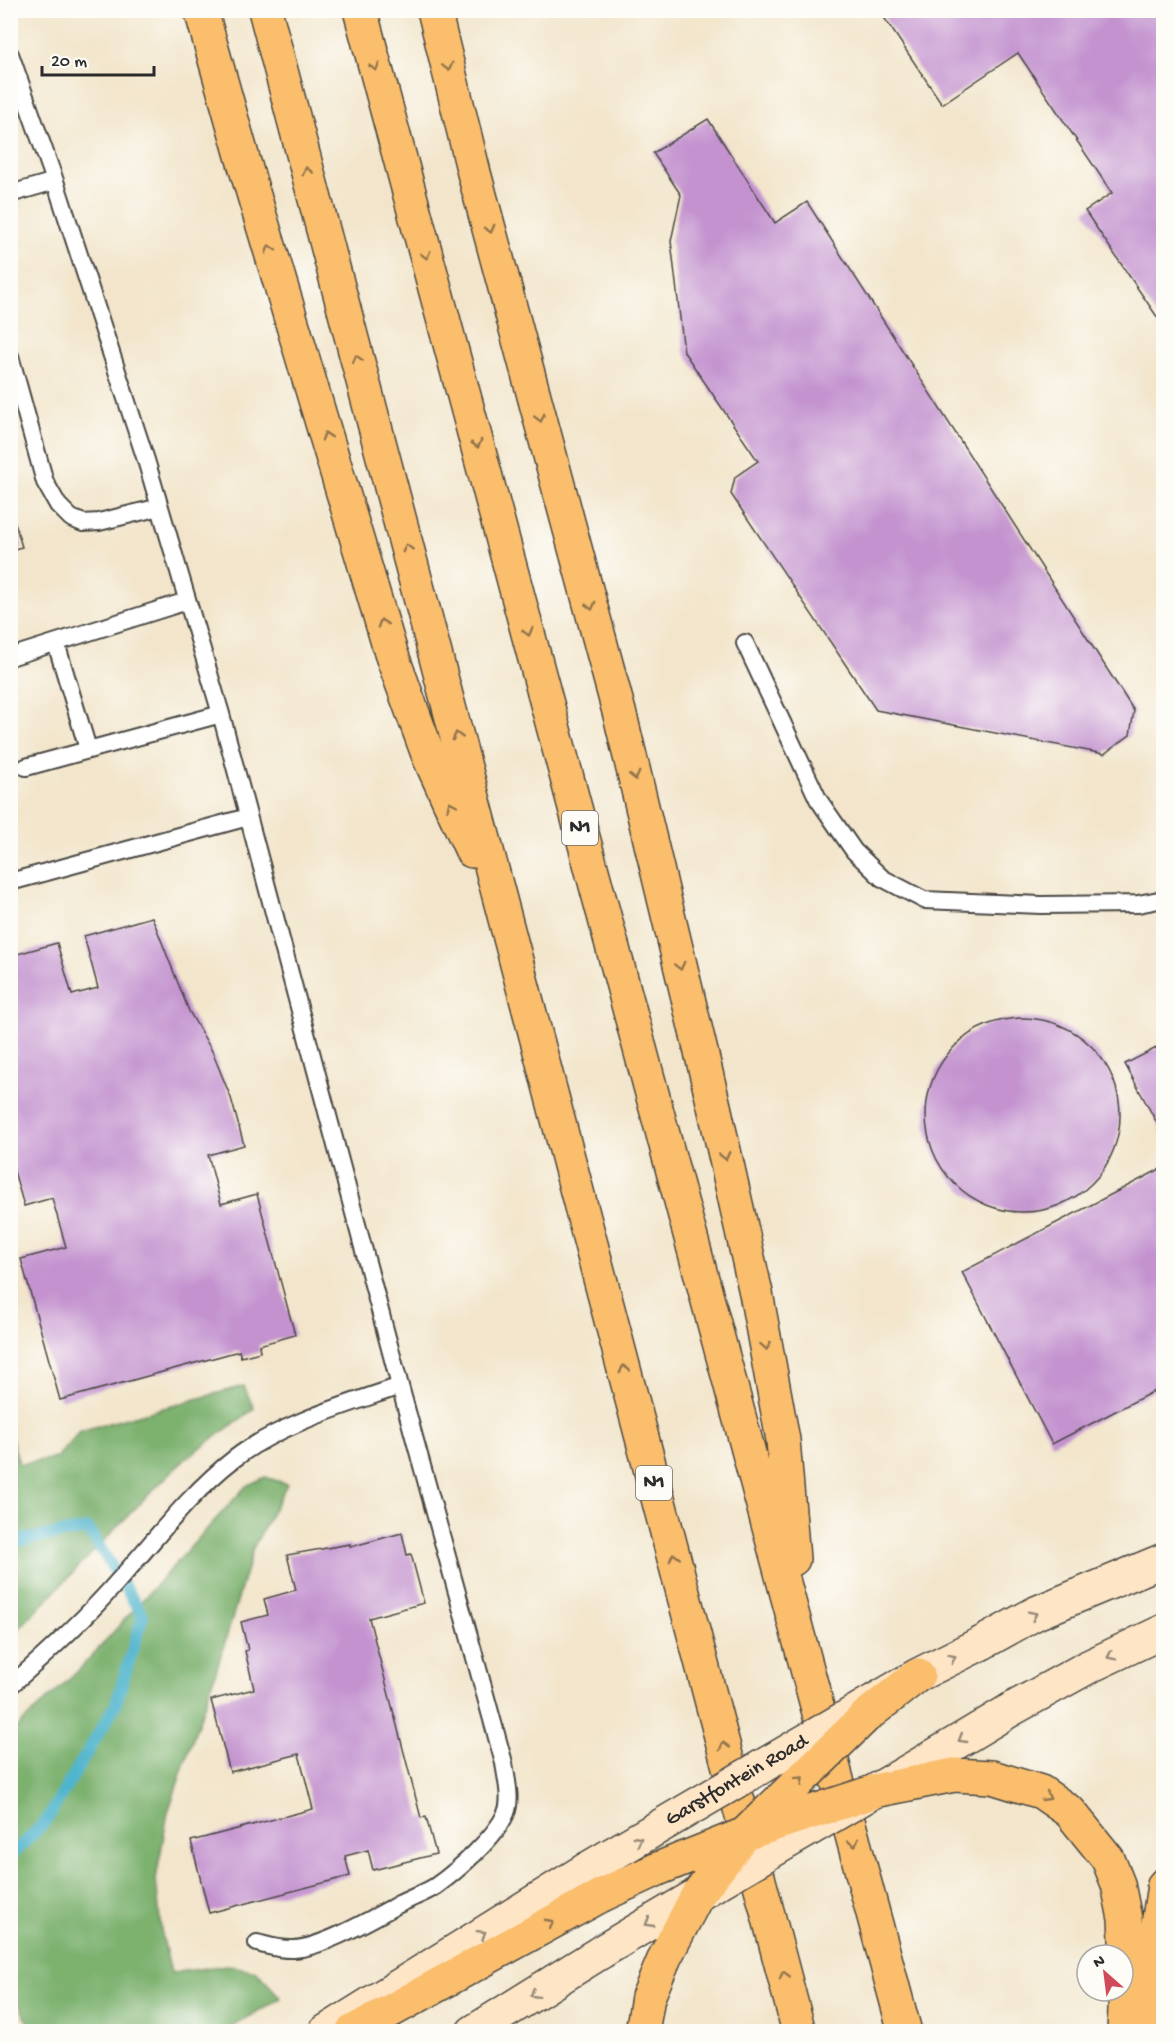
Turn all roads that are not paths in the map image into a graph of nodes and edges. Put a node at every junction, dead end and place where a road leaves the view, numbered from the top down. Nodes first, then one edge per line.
1 (201, 10) edge
2 (265, 10) edge
3 (360, 10) edge
4 (434, 10) edge
5 (10, 54) edge
6 (18, 96) edge
7 (55, 181) junction
8 (10, 194) edge
9 (10, 356) edge
10 (160, 507) junction
11 (187, 601) junction
12 (56, 643) junction
13 (746, 643) dead end
14 (10, 657) edge
15 (221, 714) junction
16 (88, 749) junction
17 (26, 767) dead end
18 (249, 817) junction
19 (10, 882) edge
20 (1164, 899) edge
21 (510, 935) junction
22 (400, 1386) junction
23 (1164, 1560) edge
24 (1164, 1630) edge
25 (801, 1645) junction
26 (918, 1675) junction
27 (10, 1686) edge
28 (879, 1790) junction
29 (745, 1834) junction
30 (593, 1883) junction
31 (1164, 1885) edge
32 (698, 1894) junction
33 (257, 1943) dead end
34 (325, 2031) edge
35 (352, 2031) edge
36 (473, 2031) edge
37 (642, 2031) edge
38 (799, 2031) edge
39 (905, 2031) edge
40 (1124, 2031) edge
41 (1142, 2031) edge

21 -> 1 highway
21 -> 2 highway, N1
3 -> 25 highway, N1
4 -> 25 highway
5 - 6 lane
6 - 7 lane
7 - 8 lane
7 - 10 lane
9 - 10 lane
10 - 11 lane
11 - 12 lane
11 - 15 lane
12 - 14 lane
12 - 16 lane
13 - 20 lane
15 - 16 lane
15 - 18 lane
16 - 17 lane
18 - 19 lane
18 - 22 lane
38 -> 21 highway, N1
22 - 27 lane
22 - 33 lane
26 -> 23 main road, Garstfontein Road, bridge
24 -> 28 main road, bridge
25 -> 39 highway, N1
29 -> 26 highway, bridge
30 -> 26 main road, Garstfontein Road, bridge
28 - 29 highway, bridge
28 - 32 main road, bridge
28 -> 40 highway, bridge
29 - 30 highway, bridge
29 - 32 highway, bridge
34 -> 30 main road, Garstfontein Road
35 -> 30 highway
31 - 41 highway
32 -> 36 main road, bridge
32 - 37 highway, bridge

